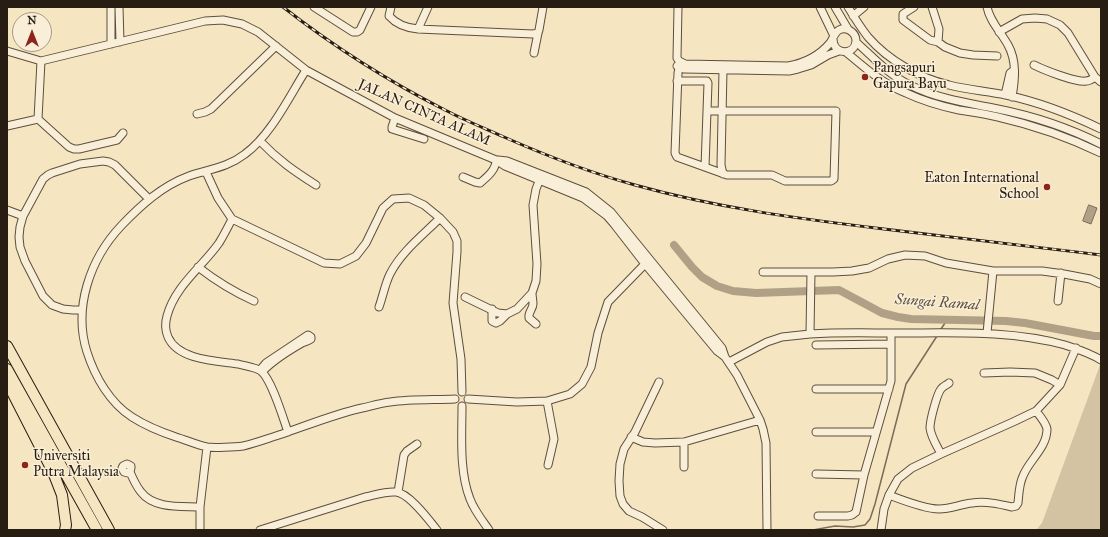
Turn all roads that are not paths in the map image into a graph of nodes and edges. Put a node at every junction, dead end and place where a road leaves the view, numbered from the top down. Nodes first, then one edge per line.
1 (110, 7) edge
2 (119, 7) edge
3 (314, 7) edge
4 (371, 7) edge
5 (391, 7) edge
6 (428, 7) edge
7 (543, 7) edge
8 (675, 7) edge
9 (678, 7) edge
10 (820, 7) edge
11 (834, 7) edge
12 (848, 7) edge
13 (864, 7) edge
14 (914, 7) edge
15 (932, 7) edge
16 (987, 7) edge
17 (853, 16) junction
18 (418, 29) junction
19 (848, 29) junction
20 (999, 32) junction
21 (538, 33) junction
22 (833, 37) junction
23 (120, 42) junction
24 (856, 42) junction
25 (938, 42) junction
26 (111, 44) junction
27 (276, 46) junction
28 (7, 51) edge
29 (843, 51) junction
30 (534, 53) dead end
31 (997, 56) dead end
32 (41, 61) junction
33 (1034, 65) dead end
34 (721, 67) junction
35 (679, 68) junction
36 (306, 70) junction
37 (1014, 70) junction
38 (1098, 79) edge
39 (678, 81) junction
40 (1005, 95) junction
41 (1012, 97) junction
42 (707, 111) junction
43 (722, 111) junction
44 (197, 114) dead end
45 (395, 118) junction
46 (38, 119) junction
47 (7, 126) edge
48 (1101, 129) edge
49 (123, 133) dead end
50 (424, 139) dead end
51 (260, 141) junction
52 (1101, 144) edge
53 (1101, 153) edge
54 (496, 160) junction
55 (705, 167) junction
56 (206, 172) junction
57 (723, 174) junction
58 (463, 176) dead end
59 (541, 177) junction
60 (316, 185) dead end
61 (149, 199) junction
62 (7, 210) edge
63 (23, 216) junction
64 (440, 218) junction
65 (232, 219) junction
66 (645, 264) junction
67 (198, 268) junction
68 (993, 271) junction
69 (764, 272) dead end
70 (810, 273) junction
71 (1061, 273) junction
72 (1101, 284) edge
73 (532, 292) junction
74 (465, 297) dead end
75 (254, 301) dead end
76 (1058, 301) dead end
77 (379, 307) dead end
78 (82, 310) junction
79 (536, 324) dead end
80 (891, 333) junction
81 (810, 334) junction
82 (987, 334) junction
83 (891, 344) junction
84 (816, 345) dead end
85 (7, 346) edge
86 (1076, 348) junction
87 (727, 359) junction
88 (1101, 360) edge
89 (7, 369) edge
90 (261, 371) junction
91 (984, 373) dead end
92 (7, 382) edge
93 (659, 382) dead end
94 (949, 383) dead end
95 (1060, 385) junction
96 (816, 389) dead end
97 (889, 389) junction
98 (462, 392) junction
99 (455, 399) junction
100 (468, 399) junction
101 (547, 401) junction
102 (462, 406) junction
103 (1036, 411) junction
104 (760, 420) junction
105 (288, 432) junction
106 (816, 432) dead end
107 (876, 432) junction
108 (632, 437) junction
109 (684, 442) junction
110 (417, 444) dead end
111 (207, 447) junction
112 (941, 454) junction
113 (548, 465) dead end
114 (684, 467) dead end
115 (130, 472) dead end
116 (816, 474) dead end
117 (864, 475) junction
118 (82, 481) junction
119 (398, 492) junction
120 (889, 495) junction
121 (200, 507) junction
122 (818, 516) dead end
123 (65, 530) edge
124 (97, 530) edge
125 (110, 530) edge
126 (114, 530) edge
127 (200, 530) edge
128 (260, 530) edge
129 (437, 530) edge
130 (489, 530) edge
131 (664, 530) edge
132 (767, 530) edge
133 (881, 530) edge

1 - 26 street
2 - 23 street
3 - 4 street
5 - 18 street
6 - 18 street
7 - 21 street
8 - 35 street
9 - 34 street
10 - 22 street
11 - 19 street
12 - 17 street
13 - 17 street
14 - 25 street
15 - 25 street
16 - 20 street
17 - 40 street
18 - 21 street
19 - 22 street
19 - 24 street
20 - 37 street
20 - 38 street
21 - 30 street
22 - 29 street
22 - 34 street
23 - 26 street, JALAN CINTA ALAM
23 - 27 street, JALAN CINTA ALAM
24 - 29 street
24 - 52 street
25 - 31 street
26 - 32 street, JALAN CINTA ALAM
27 - 36 street, JALAN CINTA ALAM
27 - 44 street
28 - 32 street
29 - 34 street
29 - 53 street
32 - 46 street
33 - 38 street
34 - 35 street
34 - 43 street
35 - 39 street
36 - 45 street, JALAN CINTA ALAM
36 - 51 street
37 - 40 street
37 - 41 street
39 - 42 street
39 - 55 street
40 - 41 street
41 - 48 street
42 - 43 street
42 - 55 street
43 - 57 street
43 - 57 street
45 - 50 street
45 - 54 street, JALAN CINTA ALAM
46 - 47 street
46 - 49 street
51 - 56 street
51 - 60 street
54 - 58 street
54 - 59 street, JALAN CINTA ALAM
55 - 57 street
56 - 61 street
56 - 65 street
59 - 66 street, JALAN CINTA ALAM
59 - 73 street
59 - 87 street, JALAN CINTA ALAM
61 - 63 street
61 - 78 street
62 - 63 street
63 - 78 street
64 - 65 street
64 - 77 street
64 - 98 street
65 - 67 street
66 - 87 street, JALAN CINTA ALAM
66 - 101 street
67 - 75 street
67 - 90 street
68 - 70 street
68 - 71 street
68 - 82 street
69 - 70 street
70 - 81 street
71 - 72 street
71 - 76 street
73 - 74 street
73 - 79 street
78 - 111 street
80 - 81 street
80 - 82 street
80 - 83 street
81 - 87 street
82 - 86 street
83 - 84 street
83 - 97 street
85 - 118 highway
86 - 88 street
86 - 95 street
87 - 104 street, JALAN CINTA ALAM
89 - 124 highway
90 - 90 street
90 - 105 street
91 - 95 street
92 - 123 highway
93 - 108 street
94 - 112 street
95 - 103 street
96 - 97 street
97 - 107 street
98 - 99 street
98 - 100 street
99 - 102 street
99 - 105 street
100 - 101 street
100 - 102 street
101 - 113 street
102 - 130 street
103 - 112 street
103 - 120 street
104 - 109 street
104 - 132 street, JALAN CINTA ALAM
105 - 111 street
106 - 107 street
107 - 117 street
108 - 109 street
108 - 131 street
109 - 114 street
110 - 119 street
111 - 121 street
112 - 120 street
115 - 121 street
116 - 117 street
117 - 122 street
118 - 125 highway
118 - 126 highway
119 - 128 street
119 - 129 street
120 - 133 street
121 - 127 street

